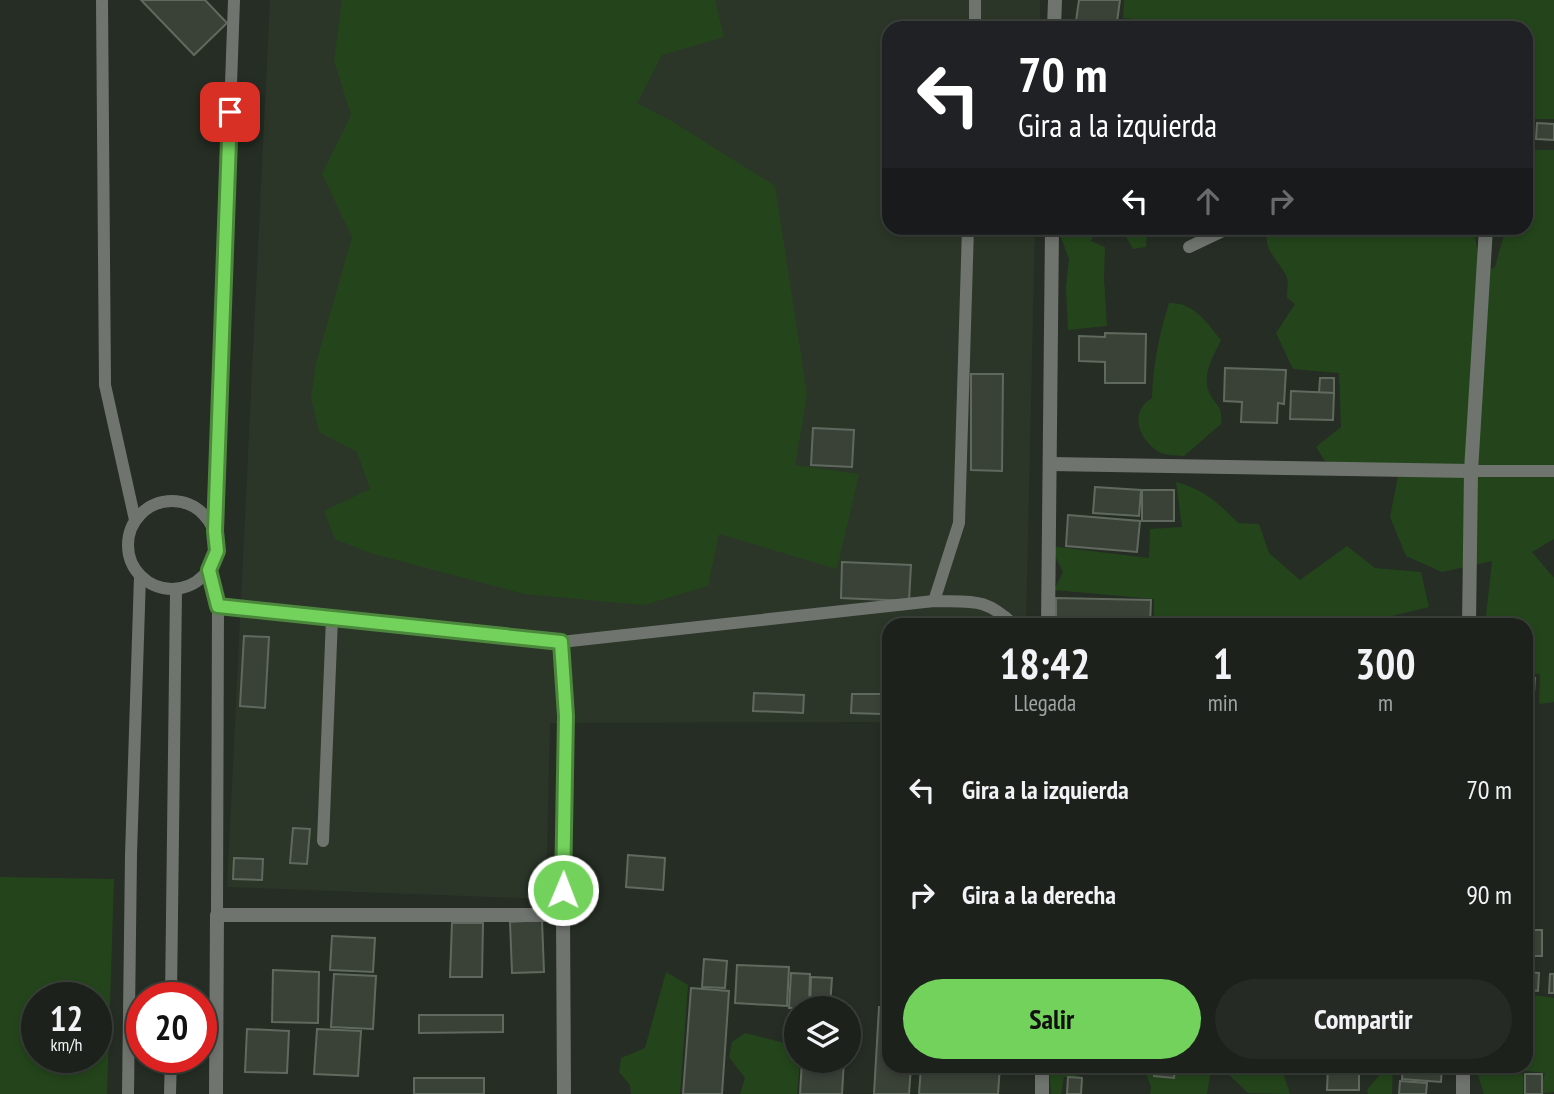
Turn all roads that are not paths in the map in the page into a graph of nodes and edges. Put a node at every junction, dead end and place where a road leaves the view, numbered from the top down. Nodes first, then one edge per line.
1 (102, 0) edge
2 (234, 0) edge
3 (975, 0) edge
4 (1055, 0) edge
5 (975, 21) edge
6 (1054, 21) edge
7 (968, 235) edge
8 (1052, 235) edge
9 (1214, 235) edge
10 (1486, 235) edge
11 (1189, 247) dead end
12 (1050, 464) junction
13 (1471, 471) junction
14 (1554, 471) edge
15 (135, 520) junction
16 (215, 531) junction
17 (209, 570) junction
18 (139, 576) junction
19 (176, 590) junction
20 (934, 601) junction
21 (218, 606) junction
22 (332, 618) junction
23 (1007, 618) edge
24 (1048, 618) edge
25 (1469, 618) edge
26 (561, 642) junction
27 (323, 841) dead end
28 (217, 915) junction
29 (563, 915) junction
30 (171, 982) edge
31 (171, 1073) edge
32 (1042, 1073) edge
33 (1463, 1073) edge
34 (128, 1094) edge
35 (170, 1094) edge
36 (216, 1094) edge
37 (564, 1094) edge
38 (1042, 1094) edge
39 (1463, 1094) edge

1 - 15 lane
2 - 16 lane
3 - 5 lane
4 - 6 street
7 - 20 lane
8 - 12 street
9 - 11 lane
10 - 13 street
12 - 13 street
12 - 24 street
13 - 14 lane
13 - 25 street
15 - 16 lane
15 - 18 lane
16 - 17 lane
17 - 19 lane
17 - 21 lane
18 - 19 lane
18 - 34 lane
19 - 30 lane
20 - 23 lane
20 - 26 lane
21 - 22 lane
21 - 28 lane
22 - 26 lane
22 - 27 lane
26 - 29 lane
28 - 29 street
28 - 36 street
29 - 37 street
31 - 35 lane
32 - 38 street
33 - 39 street

